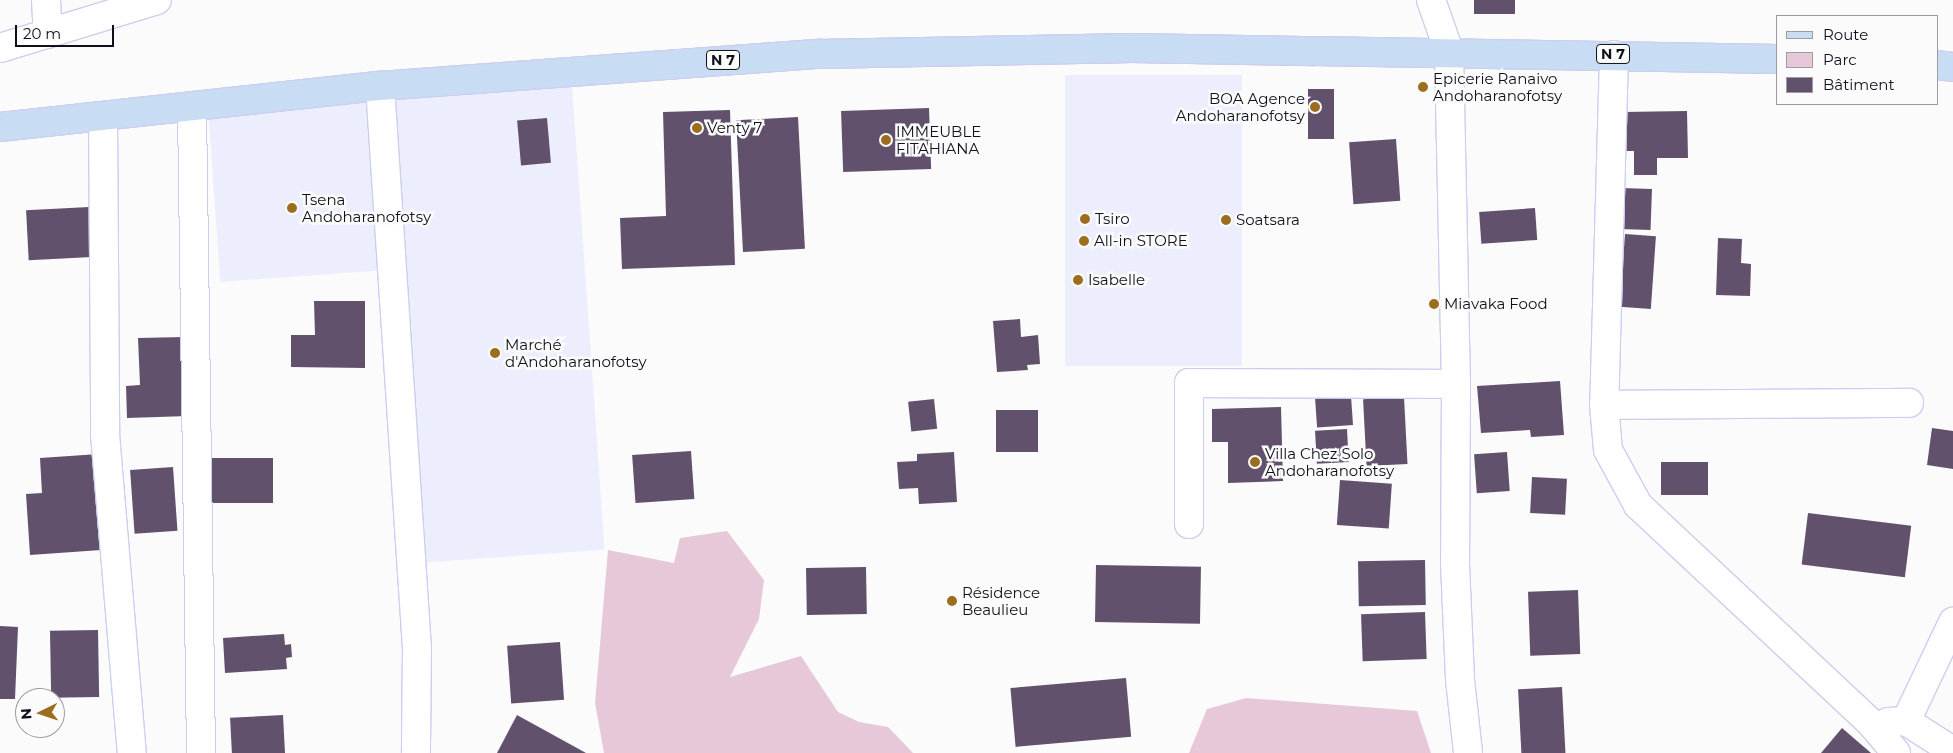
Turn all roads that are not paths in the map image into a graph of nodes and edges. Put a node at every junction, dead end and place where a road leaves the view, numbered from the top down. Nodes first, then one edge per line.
1 (46, 0) edge
2 (157, 0) edge
3 (1431, 0) edge
4 (48, 34) junction
5 (0, 48) edge
6 (1449, 51) junction
7 (1614, 54) junction
8 (1776, 59) edge
9 (1938, 65) edge
10 (1953, 67) edge
11 (380, 86) junction
12 (192, 108) junction
13 (103, 116) junction
14 (0, 128) edge
15 (1456, 384) junction
16 (1909, 403) dead end
17 (1604, 405) junction
18 (1189, 524) dead end
19 (1953, 622) edge
20 (1906, 721) junction
21 (1871, 723) junction
22 (1953, 751) edge
23 (132, 753) edge
24 (201, 753) edge
25 (416, 753) edge
26 (1468, 753) edge
27 (1896, 753) edge

1 - 4 street
2 - 4 street
3 - 6 street
4 - 5 street
6 - 7 main road, N 7
6 - 11 main road, N 7
6 - 15 street
7 - 8 main road, N 7
7 - 17 street
9 - 10 main road
11 - 12 main road, N 7
11 - 25 street
12 - 13 main road, N 7
12 - 24 street
13 - 14 main road, N 7
13 - 23 street
15 - 18 street
15 - 26 street
16 - 17 street
17 - 21 street
19 - 20 street
20 - 21 street
20 - 22 street
21 - 27 street

